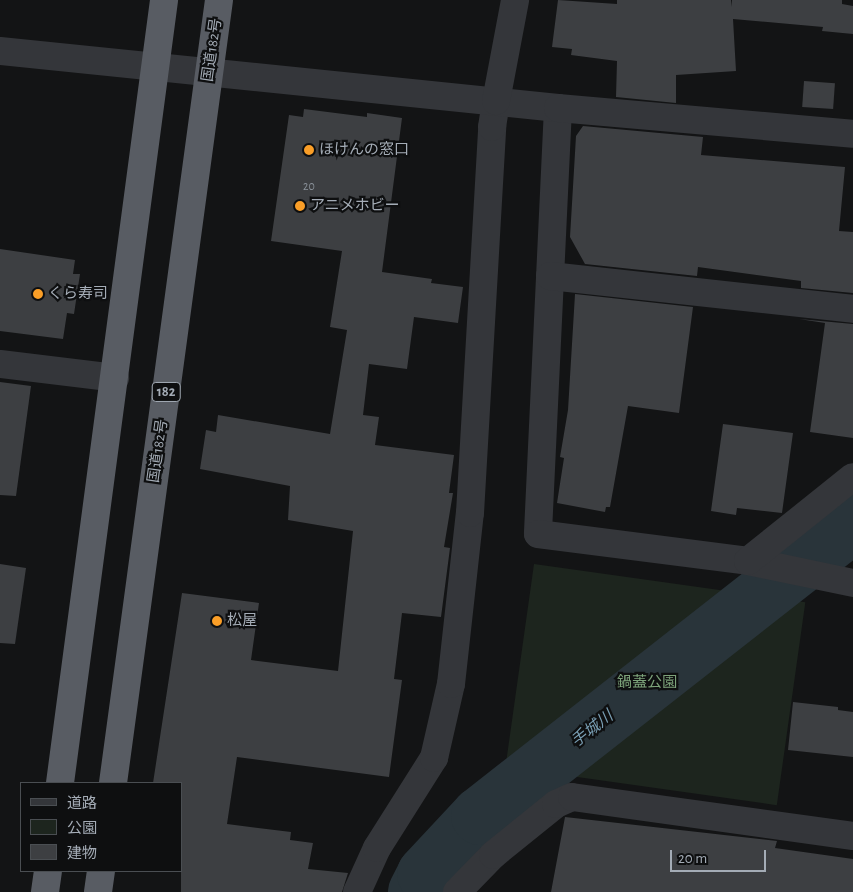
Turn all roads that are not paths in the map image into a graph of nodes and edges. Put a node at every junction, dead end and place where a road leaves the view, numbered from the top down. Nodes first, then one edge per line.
1 (164, 0) edge
2 (219, 0) edge
3 (515, 0) edge
4 (0, 51) edge
5 (155, 65) junction
6 (209, 71) junction
7 (496, 101) junction
8 (558, 108) junction
9 (853, 134) edge
10 (550, 276) junction
11 (853, 309) edge
12 (0, 364) edge
13 (115, 378) junction
14 (853, 477) edge
15 (755, 563) junction
16 (853, 583) edge
17 (60, 782) edge
18 (113, 782) edge
19 (853, 836) edge
20 (48, 872) edge
21 (101, 872) edge
22 (45, 892) edge
23 (98, 892) edge
24 (356, 892) edge
25 (457, 892) edge

1 - 5 highway
2 - 6 highway, 国道182号 / 182
3 - 7 street
4 - 5 street
5 - 6 street
5 - 13 highway
6 - 7 street
6 - 18 highway, 国道182号 / 182
7 - 8 street
7 - 24 street
8 - 9 street
8 - 10 street
10 - 11 street
10 - 15 street
12 - 13 street
13 - 17 highway
14 - 15 street
15 - 16 street
19 - 25 street
20 - 22 highway
21 - 23 highway

